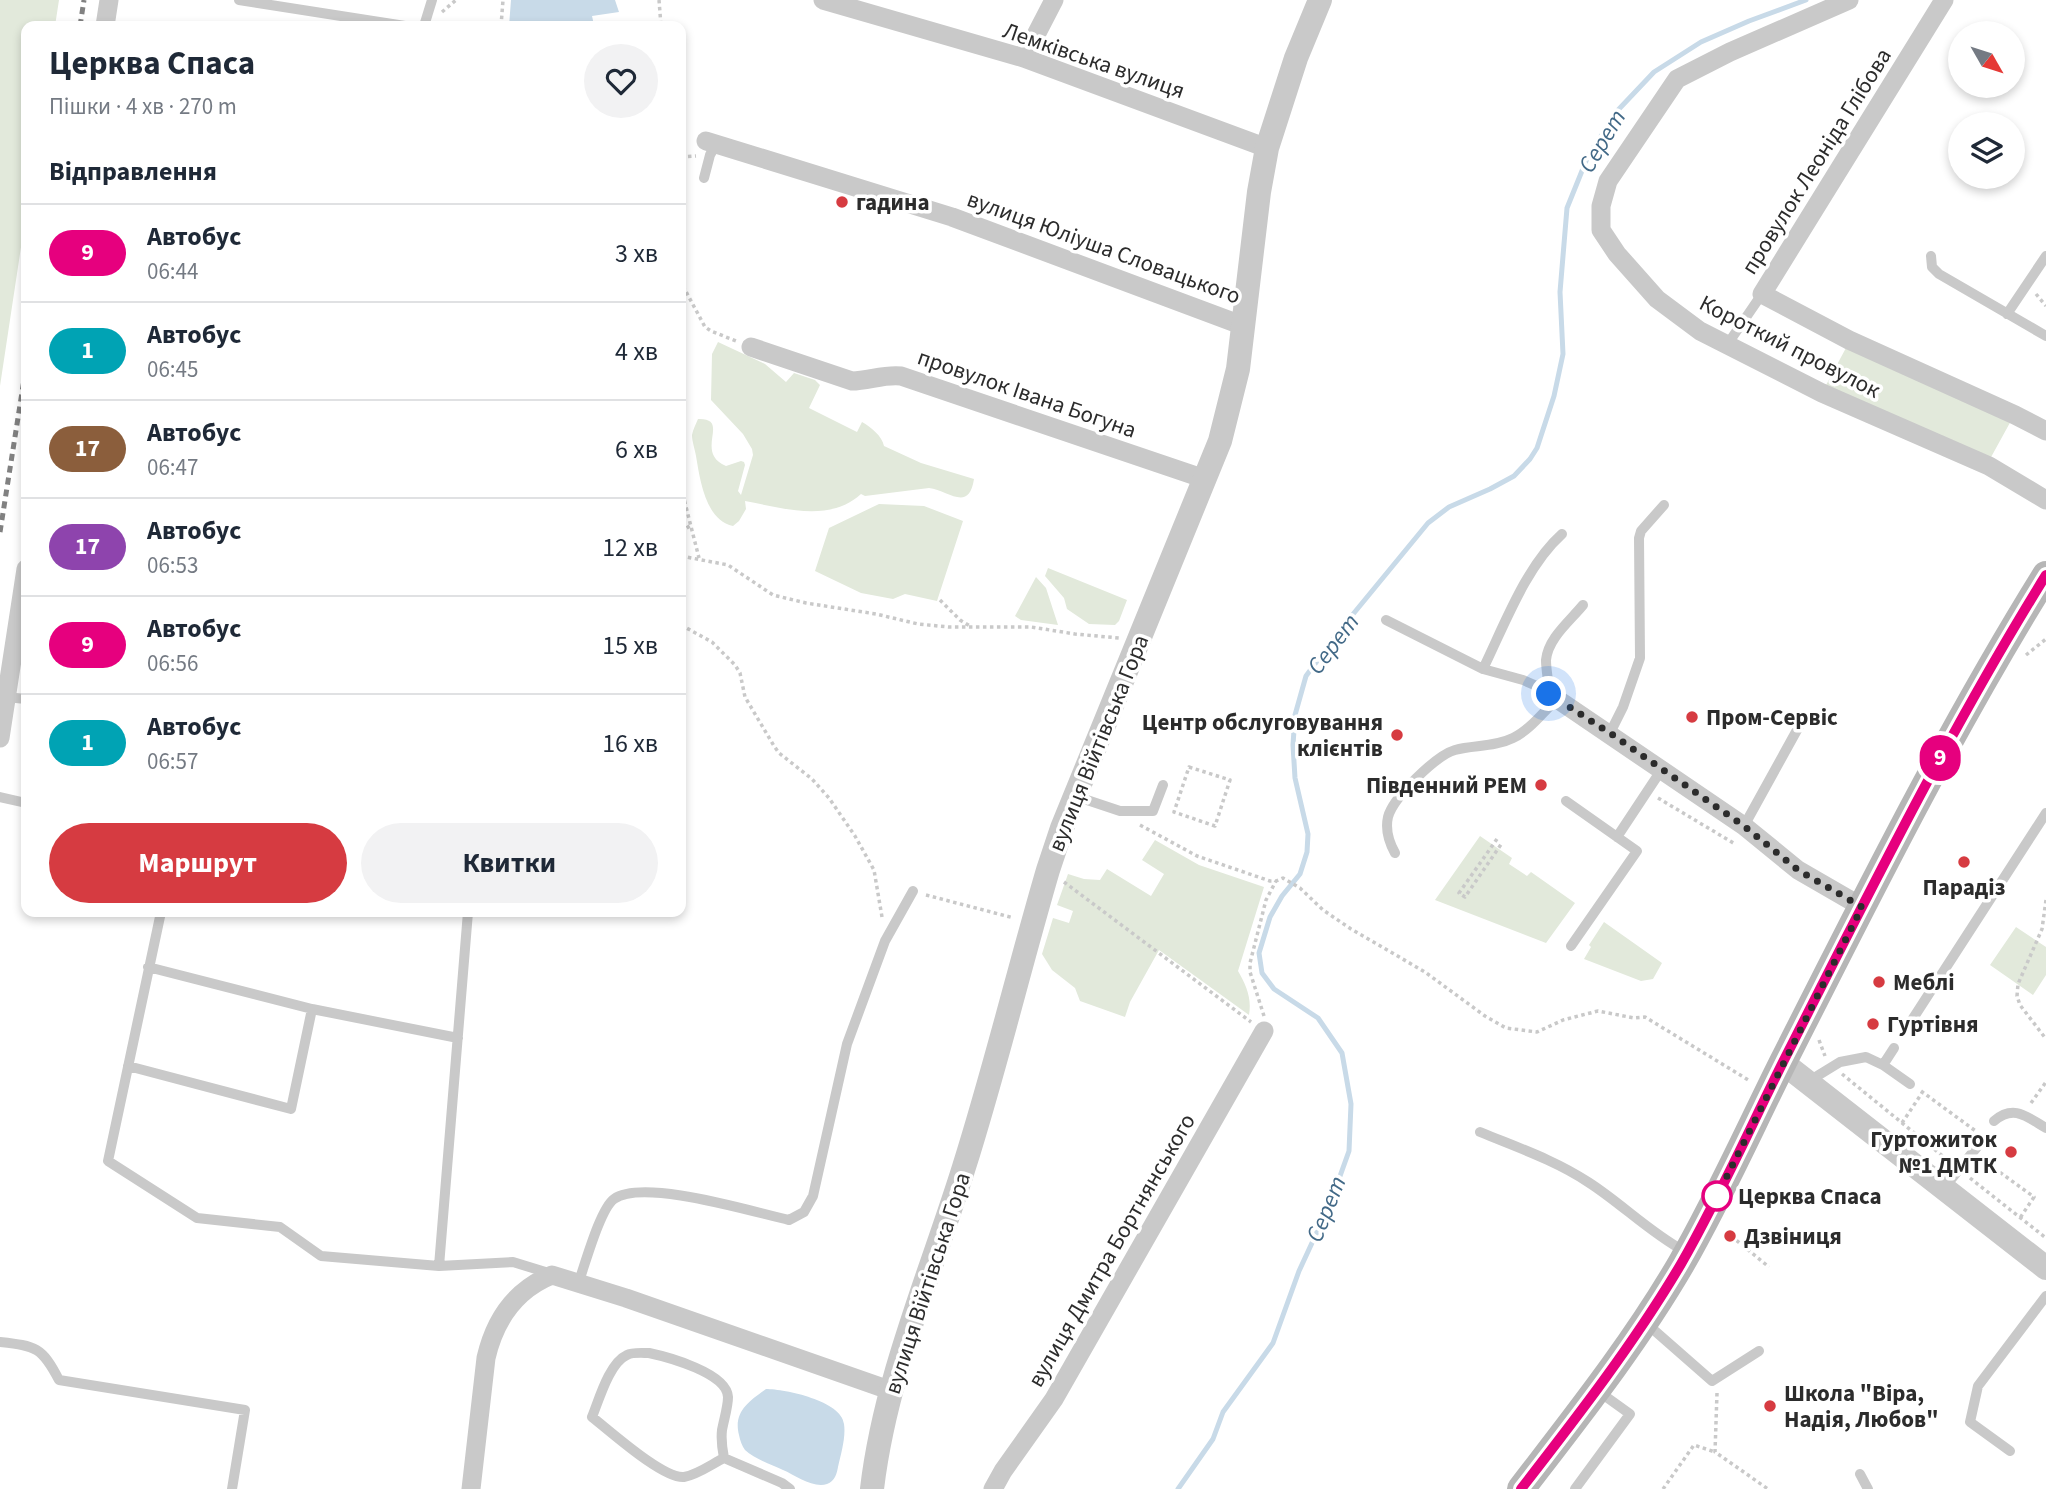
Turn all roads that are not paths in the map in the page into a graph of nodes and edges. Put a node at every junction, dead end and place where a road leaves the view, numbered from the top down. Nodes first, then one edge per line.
1 (109, 0) edge
2 (239, 0) edge
3 (432, 0) edge
4 (823, 0) edge
5 (1054, 0) edge
6 (1320, 0) edge
7 (1849, 0) edge
8 (1938, 3) edge
9 (106, 21) edge
10 (373, 21) edge
11 (426, 21) edge
12 (1024, 58) junction
13 (711, 143) joint
14 (1267, 148) junction
15 (704, 178) dead end
16 (1931, 256) dead end
17 (2046, 256) edge
18 (1762, 294) junction
19 (2007, 314) junction
20 (1244, 326) junction
21 (2046, 336) edge
22 (1727, 345) junction
23 (751, 347) road end
24 (2046, 431) edge
25 (1205, 479) junction
26 (2046, 500) edge
27 (1664, 505) dead end
28 (1562, 534) dead end
29 (2046, 575) edge
30 (21, 601) edge
31 (1583, 605) dead end
32 (1387, 620) dead end
33 (1483, 669) junction
34 (1553, 696) junction
35 (6, 697) junction
36 (21, 698) edge
37 (1802, 720) dead end
38 (1610, 733) junction
39 (0, 738) edge
40 (1662, 769) junction
41 (1163, 785) dead end
42 (1075, 796) junction
43 (0, 797) edge
44 (1566, 801) dead end
45 (21, 802) edge
46 (2046, 813) edge
47 (1744, 826) junction
48 (1617, 837) junction
49 (1395, 853) dead end
50 (913, 891) road end
51 (1862, 907) junction
52 (160, 917) edge
53 (468, 917) edge
54 (1570, 946) dead end
55 (148, 967) junction
56 (312, 1009) junction
57 (1912, 1020) dead end
58 (1264, 1031) road end
59 (458, 1038) junction
60 (1894, 1048) dead end
61 (1783, 1063) junction
62 (1883, 1065) junction
63 (128, 1066) junction
64 (1808, 1082) junction
65 (1914, 1087) road end
66 (1994, 1121) dead end
67 (2046, 1128) edge
68 (1480, 1132) dead end
69 (1975, 1150) road end
70 (1951, 1179) junction
71 (1687, 1253) junction
72 (439, 1266) junction
73 (2046, 1268) edge
74 (552, 1275) junction
75 (578, 1284) junction
76 (2046, 1296) edge
77 (1644, 1322) junction
78 (0, 1342) edge
79 (1759, 1351) dead end
80 (1595, 1389) junction
81 (892, 1391) junction
82 (2010, 1451) dead end
83 (723, 1458) junction
84 (1860, 1474) dead end
85 (1526, 1488) edge
86 (232, 1489) edge
87 (471, 1489) edge
88 (790, 1489) edge
89 (872, 1489) edge
90 (993, 1489) edge
91 (1575, 1489) edge
92 (1868, 1489) edge

1 - 9 street
2 - 10 lane
3 - 11 lane
4 - 12 street, Лемківська вулиця
5 - 12 street
6 - 14 street, вулиця Війтівська Гора
7 - 22 street, Короткий провулок
8 - 18 street, провулок Леоніда Глібова
12 - 14 street, Лемківська вулиця
13 - 15 lane
13 - 20 street, вулиця Юліуша Словацького
14 - 20 street, вулиця Війтівська Гора
16 - 19 lane
17 - 19 lane
18 - 22 lane
18 - 24 street, провулок Леоніда Глібова
19 - 21 lane
20 - 25 street, вулиця Війтівська Гора
22 - 26 street, Короткий провулок
23 - 25 street, провулок Івана Богуна
25 - 42 street, вулиця Війтівська Гора
27 - 38 lane
28 - 33 lane
29 - 51 main road
30 - 35 street
31 - 34 lane
32 - 33 lane
33 - 34 lane
34 - 38 street
34 - 49 lane
35 - 36 lane
35 - 39 street
37 - 47 lane
38 - 40 street
40 - 47 street
40 - 48 lane
41 - 42 lane
42 - 81 street, вулиця Війтівська Гора
43 - 45 lane
44 - 48 lane
46 - 57 lane
47 - 51 street
48 - 54 lane
50 - 75 lane
51 - 61 main road
52 - 55 lane
53 - 59 lane
55 - 56 lane
55 - 63 lane
56 - 59 lane
56 - 63 lane
58 - 90 street, вулиця Дмитра Бортнянського
59 - 72 lane
60 - 62 lane
61 - 64 street
61 - 71 main road
62 - 64 lane
62 - 65 lane
63 - 72 lane
64 - 70 street
66 - 67 lane
68 - 71 lane
69 - 70 lane
70 - 73 street
71 - 77 main road
72 - 74 lane
74 - 75 street
74 - 87 street
75 - 81 street
76 - 82 lane
77 - 79 lane
77 - 80 main road
78 - 86 lane
80 - 85 main road
80 - 91 lane
81 - 89 street, вулиця Війтівська Гора
83 - 83 lane
83 - 88 lane
84 - 92 lane

